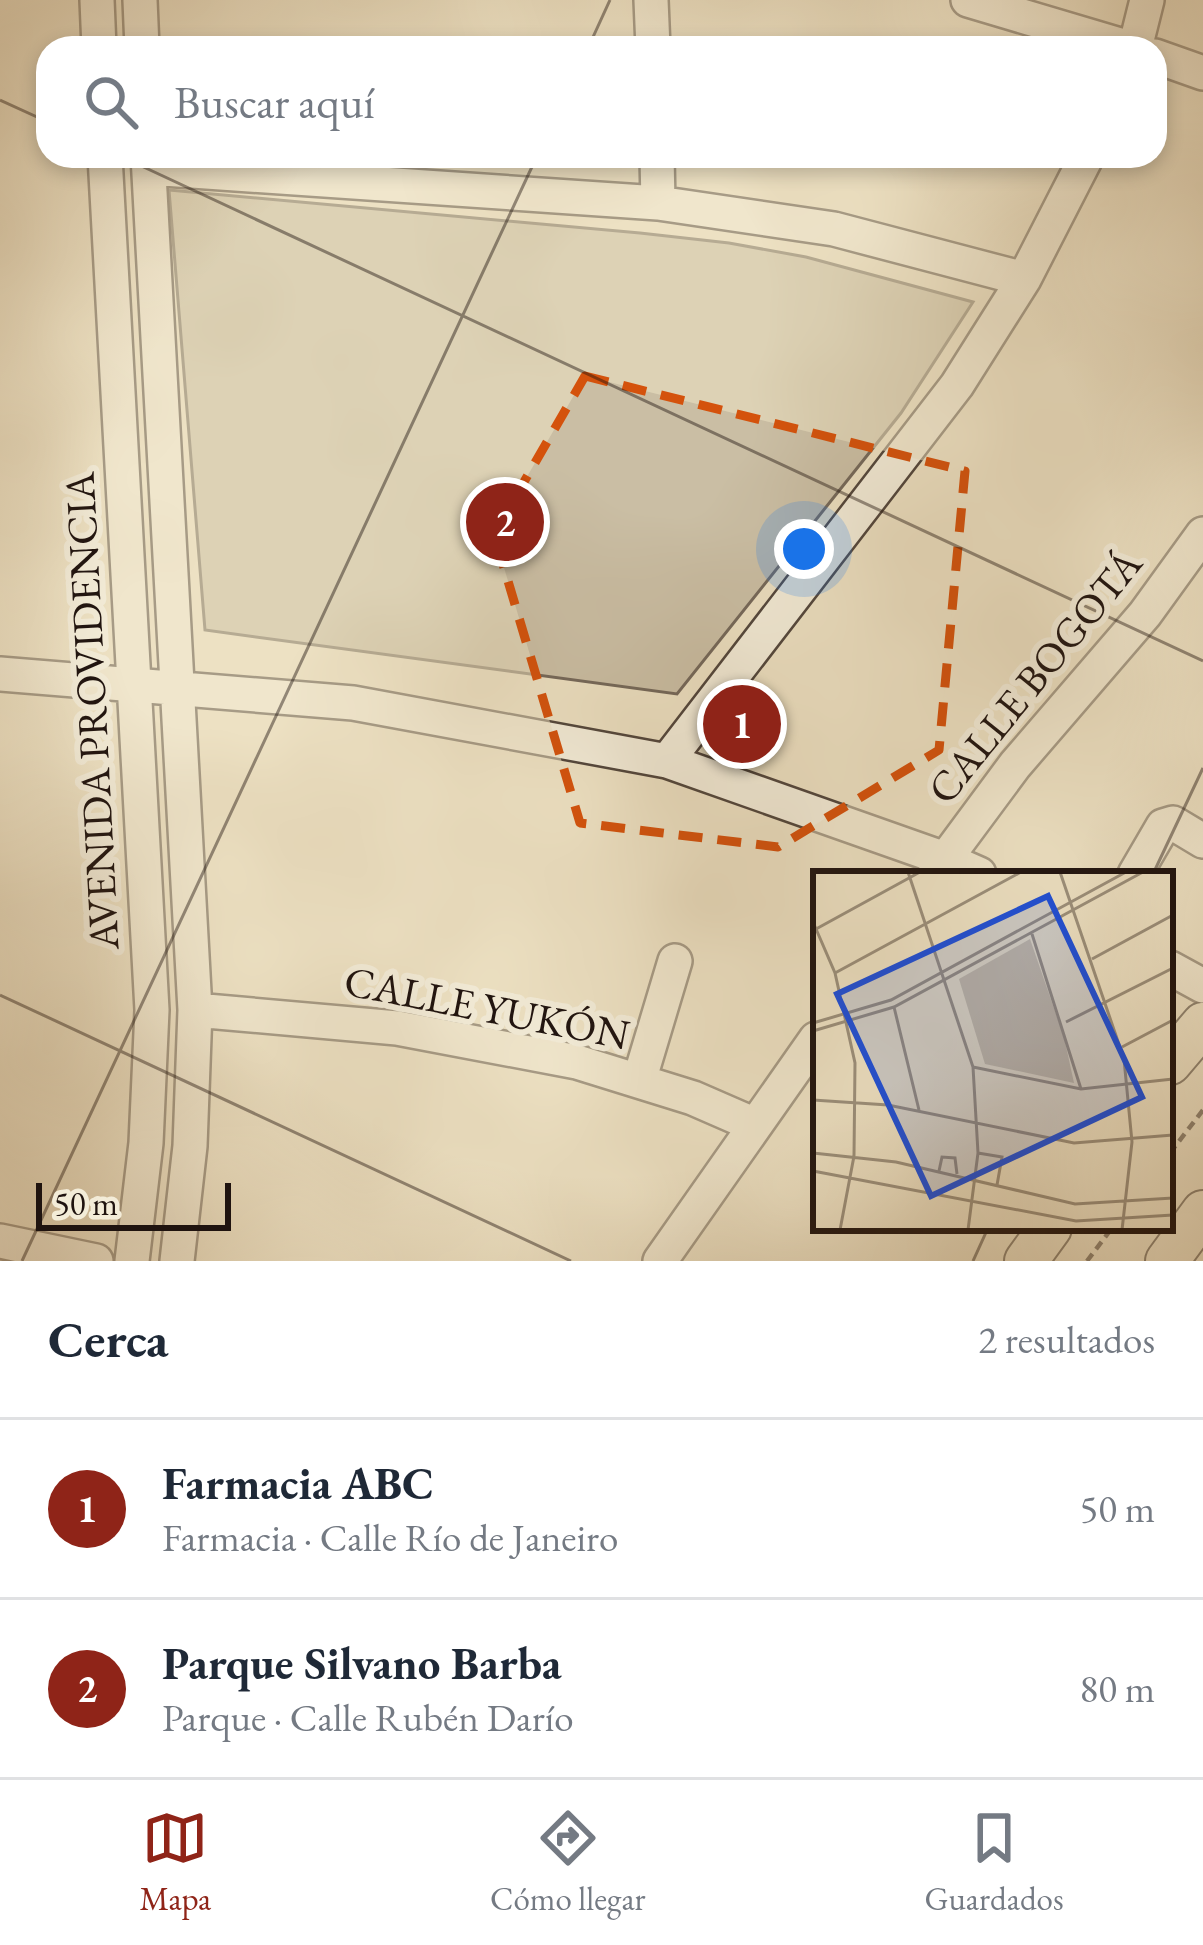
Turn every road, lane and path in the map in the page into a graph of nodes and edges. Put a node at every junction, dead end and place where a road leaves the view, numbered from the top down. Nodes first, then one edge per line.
1 (97, 0) edge
2 (140, 0) edge
3 (652, 0) edge
4 (968, 0) edge
5 (1148, 0) edge
6 (99, 36) edge
7 (142, 36) edge
8 (653, 36) edge
9 (1091, 36) edge
10 (1136, 36) edge
11 (1167, 60) edge
12 (1203, 73) edge
13 (106, 168) edge
14 (149, 168) edge
15 (223, 168) edge
16 (657, 168) edge
17 (1081, 168) edge
18 (658, 203) junction
19 (1024, 279) junction
20 (1203, 535) edge
21 (0, 674) edge
22 (135, 685) junction
23 (178, 688) junction
24 (667, 761) junction
25 (1203, 841) edge
26 (940, 866) edge
27 (1137, 871) edge
28 (675, 962) dead end
29 (1173, 970) edge
30 (1203, 986) edge
31 (195, 1010) junction
32 (1203, 1024) edge
33 (813, 1043) edge
34 (1173, 1060) edge
35 (639, 1081) junction
36 (1203, 1110) edge
37 (754, 1125) junction
38 (1173, 1149) edge
39 (1203, 1212) edge
40 (1048, 1231) edge
41 (1110, 1231) edge
42 (0, 1240) edge
43 (96, 1261) edge
44 (133, 1261) edge
45 (177, 1261) edge
46 (660, 1261) edge
47 (1026, 1261) edge
48 (1087, 1261) edge
49 (1166, 1261) edge

1 - 6 street
2 - 7 street
3 - 8 street
4 - 9 street
5 - 10 street
11 - 12 street
13 - 22 street, AVENIDA PROVIDENCIA
14 - 23 street, AVENIDA PROVIDENCIA
15 - 18 street
16 - 18 street
17 - 19 street
18 - 19 street
19 - 24 street
20 - 26 street, CALLE BOGOTÁ
21 - 22 street
22 - 23 street
22 - 44 street, AVENIDA PROVIDENCIA
23 - 24 street
23 - 31 street, AVENIDA PROVIDENCIA
24 - 26 street
25 - 27 street
28 - 35 street
29 - 30 street
31 - 35 street, CALLE YUKÓN
31 - 45 street, AVENIDA PROVIDENCIA
32 - 34 main road
33 - 37 street
35 - 37 street, CALLE YUKÓN
36 - 38 path
37 - 46 street
39 - 49 main road
40 - 47 main road
41 - 48 path
42 - 43 street

